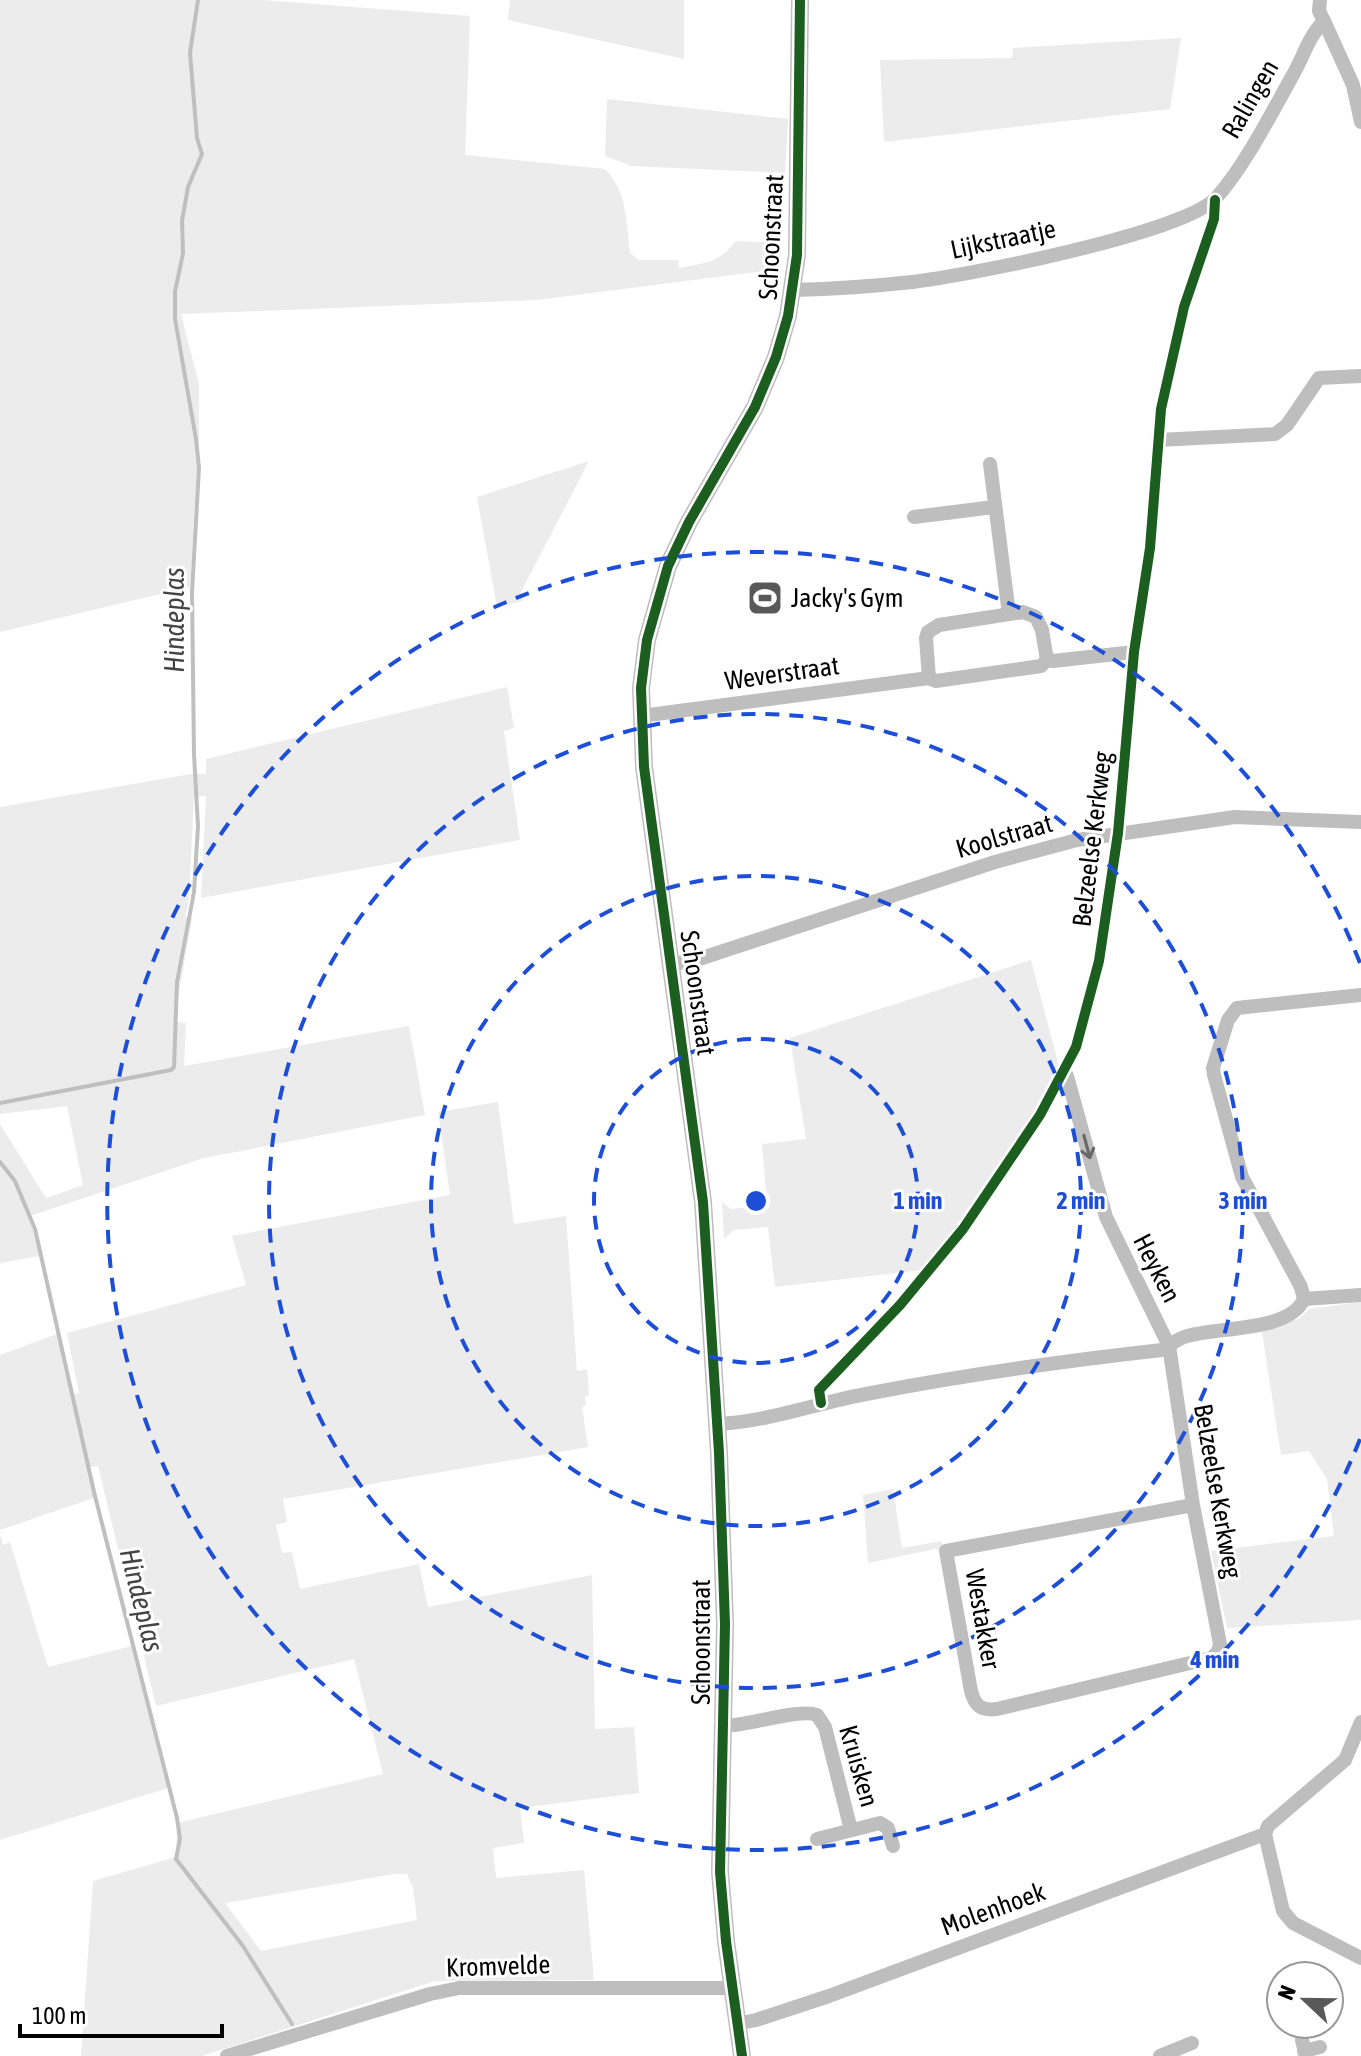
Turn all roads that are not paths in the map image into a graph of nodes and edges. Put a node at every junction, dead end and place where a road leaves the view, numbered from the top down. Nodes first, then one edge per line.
1 (800, 0) edge
2 (1320, 0) edge
3 (1324, 21) junction
4 (1361, 122) edge
5 (1215, 200) junction
6 (793, 290) junction
7 (1361, 376) edge
8 (1158, 440) junction
9 (990, 464) dead end
10 (994, 507) junction
11 (914, 517) dead end
12 (1009, 614) junction
13 (1134, 652) junction
14 (1047, 660) junction
15 (929, 678) junction
16 (641, 716) junction
17 (1361, 822) edge
18 (1118, 833) junction
19 (672, 964) junction
20 (1361, 995) edge
21 (1064, 1073) junction
22 (1361, 1295) edge
23 (1304, 1299) junction
24 (1169, 1346) junction
25 (821, 1403) junction
26 (717, 1424) junction
27 (1193, 1505) junction
28 (1211, 1658) joint
29 (1361, 1722) edge
30 (723, 1726) junction
31 (851, 1830) junction
32 (1265, 1834) junction
33 (817, 1839) dead end
34 (893, 1846) dead end
35 (1361, 1958) edge
36 (731, 1988) junction
37 (737, 2024) junction
38 (1192, 2043) dead end
39 (1320, 2047) dead end
40 (1304, 2049) edge
41 (227, 2056) edge
42 (742, 2056) edge
43 (1161, 2056) edge

1 - 6 street, Schoonstraat
2 - 3 street
3 - 4 street
3 - 5 street, Ralingen
5 - 6 street, Lijkstraatje
5 - 8 street, Belzeelse Kerkweg
6 - 16 street, Schoonstraat
7 - 8 street
8 - 13 street, Belzeelse Kerkweg
9 - 10 street
10 - 11 street
10 - 12 street
12 - 14 street
12 - 15 street
13 - 14 street, Weverstraat
13 - 18 street, Belzeelse Kerkweg
14 - 15 street, Weverstraat
15 - 16 street, Weverstraat
16 - 19 street, Schoonstraat
17 - 18 street, Koolstraat
18 - 19 street, Koolstraat
18 - 21 street, Belzeelse Kerkweg
19 - 26 street, Schoonstraat
20 - 23 street
21 -> 24 street, Heyken
21 - 25 street, Belzeelse Kerkweg
22 - 23 street
23 - 24 street
24 - 25 street
24 - 27 street, Belzeelse Kerkweg
25 - 26 street
26 - 30 street, Schoonstraat
27 - 28 street, Belzeelse Kerkweg
27 - 28 street, Westakker
29 - 32 street, Molenhoek
30 - 31 street, Kruisken
30 - 36 street, Schoonstraat
31 - 33 street, Kruisken
31 - 34 street, Kruisken
32 - 35 street
32 - 37 street, Molenhoek
36 - 37 street, Schoonstraat
36 - 41 street, Kromvelde
37 - 42 street, Schoonstraat
38 - 43 street
39 - 40 street

